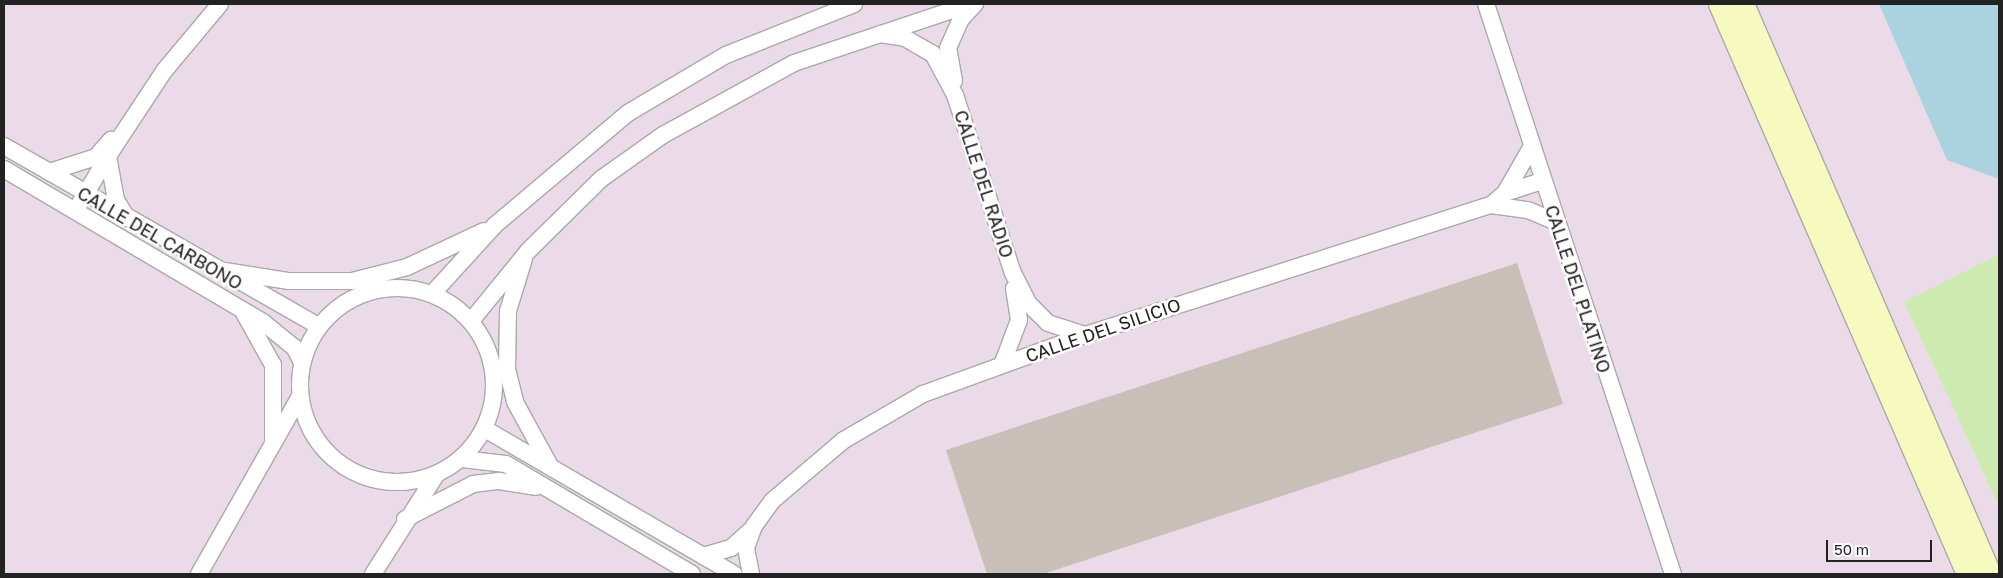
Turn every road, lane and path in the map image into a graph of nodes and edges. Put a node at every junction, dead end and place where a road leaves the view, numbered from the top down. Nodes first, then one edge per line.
1 (220, 4) edge
2 (854, 4) edge
3 (970, 4) edge
4 (975, 4) edge
5 (1486, 4) edge
6 (1720, 4) edge
7 (1743, 4) edge
8 (876, 34) junction
9 (955, 96) junction
10 (4, 146) edge
11 (1532, 146) junction
12 (102, 157) junction
13 (4, 169) edge
14 (49, 172) junction
15 (1544, 186) junction
16 (83, 192) junction
17 (1500, 201) junction
18 (73, 210) junction
19 (127, 218) junction
20 (1556, 222) junction
21 (495, 225) junction
22 (528, 251) junction
23 (215, 270) junction
24 (1013, 273) junction
25 (432, 294) junction
26 (242, 309) junction
27 (471, 321) junction
28 (318, 326) junction
29 (1085, 335) junction
30 (301, 360) junction
31 (1002, 365) junction
32 (299, 398) junction
33 (485, 429) junction
34 (272, 450) junction
35 (462, 459) junction
36 (550, 466) junction
37 (436, 475) junction
38 (544, 488) junction
39 (405, 519) junction
40 (754, 526) junction
41 (704, 556) junction
42 (198, 574) edge
43 (373, 574) edge
44 (692, 574) edge
45 (734, 574) edge
46 (751, 574) edge
47 (1673, 574) edge
48 (1968, 574) edge
49 (1990, 574) edge

1 - 12 street
2 - 21 street
3 - 8 street
4 - 9 street, CALLE DEL RADIO
5 - 11 street, CALLE DEL PLATINO
6 - 48 street
7 - 49 street
8 - 9 street, CALLE DEL RADIO
8 - 22 street
9 - 24 street, CALLE DEL RADIO
10 - 14 street, CALLE DEL CARBONO
11 - 15 street, CALLE DEL PLATINO
11 - 17 street
12 - 14 street
12 - 16 street
12 - 19 street
13 - 18 street, CALLE DEL CARBONO
14 - 16 street, CALLE DEL CARBONO
15 - 17 street, CALLE DEL SILICIO
15 - 20 street, CALLE DEL PLATINO
16 - 18 street
16 - 19 street, CALLE DEL CARBONO
17 - 20 street, CALLE DEL SILICIO
17 - 29 street, CALLE DEL SILICIO
18 - 26 street, CALLE DEL CARBONO
19 - 23 street, CALLE DEL CARBONO
20 - 47 street, CALLE DEL PLATINO
21 - 23 street
21 - 25 street
22 - 27 street
22 - 36 street
23 - 28 street, CALLE DEL CARBONO
24 - 29 street, CALLE DEL RADIO
24 - 31 street, CALLE DEL RADIO
25 - 27 street
25 - 28 street
26 - 30 street, CALLE DEL CARBONO
26 - 34 street
27 - 33 street
28 - 30 street
29 - 31 street, CALLE DEL SILICIO
30 - 32 street
31 - 40 street, CALLE DEL SILICIO
32 - 34 street
32 - 37 street
33 - 35 street
33 - 36 street
34 - 42 street
35 - 37 street
35 - 38 street
36 - 41 street
37 - 39 street
38 - 39 street
38 - 44 street
39 - 43 street
40 - 41 street, CALLE DEL SILICIO
40 - 46 street, CALLE DEL SILICIO
41 - 45 street

